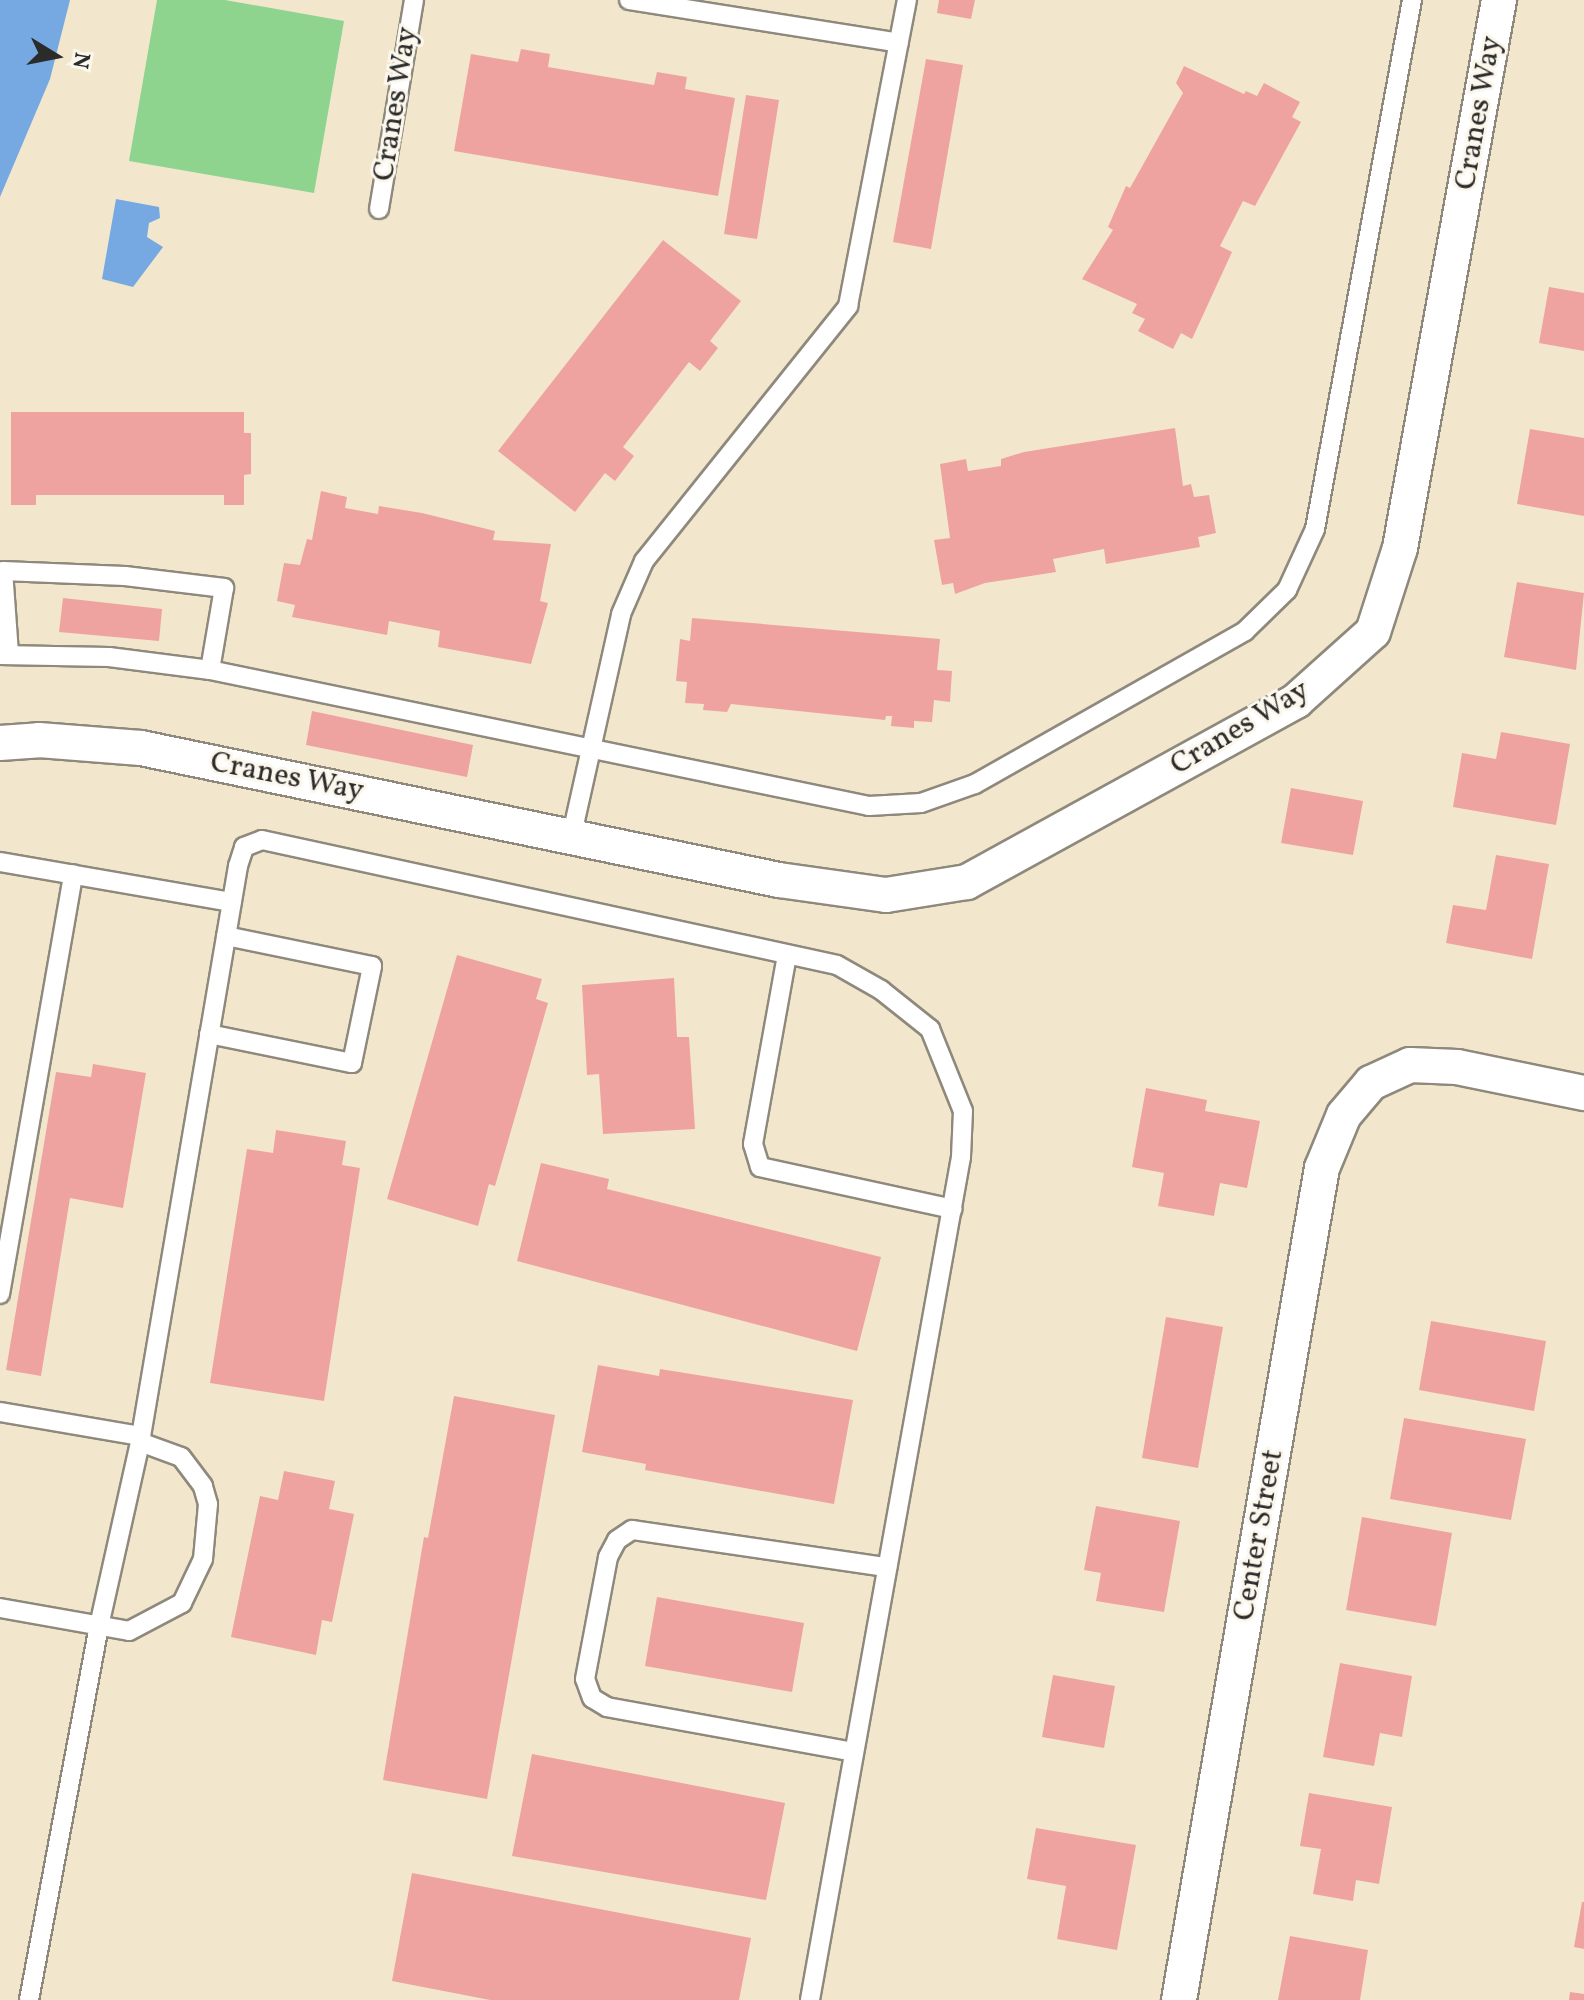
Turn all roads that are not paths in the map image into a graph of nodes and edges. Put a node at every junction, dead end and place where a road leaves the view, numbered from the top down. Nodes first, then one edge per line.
1 (414, 0) edge
2 (629, 0) edge
3 (907, 0) edge
4 (1412, 0) edge
5 (1499, 0) edge
6 (899, 43) junction
7 (379, 209) dead end
8 (5, 655) edge
9 (210, 670) junction
10 (0, 743) edge
11 (592, 752) junction
12 (572, 834) junction
13 (0, 862) edge
14 (73, 874) junction
15 (232, 902) junction
16 (226, 936) junction
17 (787, 955) junction
18 (209, 1034) junction
19 (1584, 1093) edge
20 (952, 1209) junction
21 (0, 1294) edge
22 (0, 1412) edge
23 (141, 1439) junction
24 (887, 1567) junction
25 (0, 1608) edge
26 (99, 1626) junction
27 (854, 1752) junction
28 (29, 2000) edge
29 (810, 2000) edge
30 (1179, 2000) edge

1 - 7 lane, Cranes Way
2 - 6 lane
3 - 6 lane
4 - 11 lane
5 - 12 street, Cranes Way
6 - 11 lane
8 - 9 lane
8 - 9 lane
9 - 11 lane
10 - 12 street, Cranes Way
11 - 12 lane
13 - 14 lane
14 - 15 lane
14 - 21 lane
15 - 16 lane
15 - 17 lane
16 - 18 lane
16 - 18 lane
17 - 20 lane
17 - 20 lane
18 - 23 lane
19 - 30 street, Center Street
20 - 24 lane
22 - 23 lane
23 - 26 lane
23 - 26 lane
24 - 27 lane
24 - 27 lane
25 - 26 lane
26 - 28 lane
27 - 29 lane

